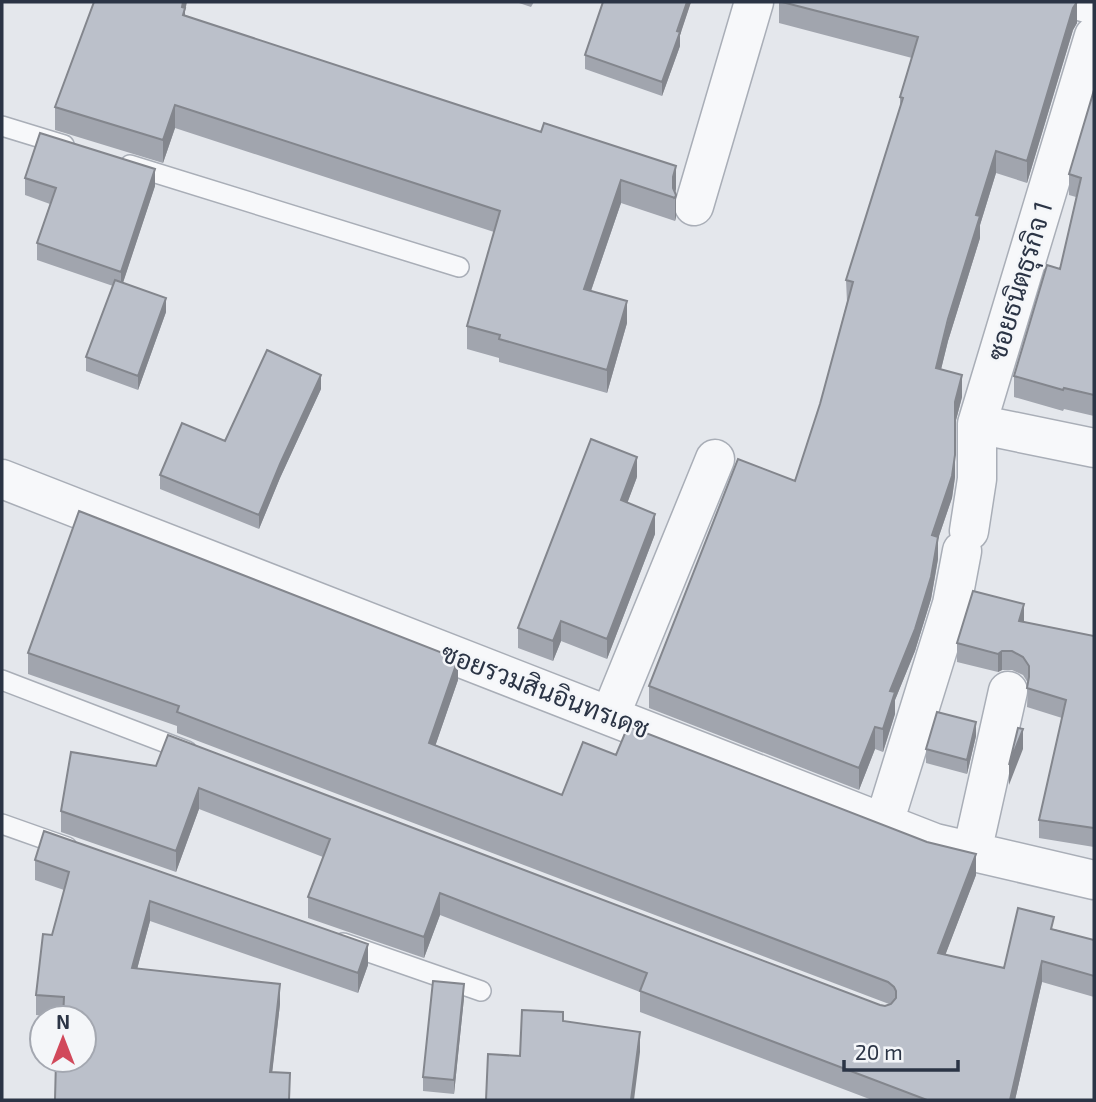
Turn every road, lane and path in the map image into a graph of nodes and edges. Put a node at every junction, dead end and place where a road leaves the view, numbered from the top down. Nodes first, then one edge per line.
1 (754, 2) edge
2 (1083, 2) edge
3 (1094, 5) edge
4 (1094, 36) edge
5 (2, 126) edge
6 (80, 150) edge
7 (107, 158) edge
8 (694, 206) dead end
9 (459, 267) dead end
10 (977, 424) junction
11 (1094, 449) edge
12 (715, 459) dead end
13 (2, 479) edge
14 (2, 680) edge
15 (1008, 691) dead end
16 (610, 716) junction
17 (209, 759) edge
18 (884, 823) junction
19 (2, 824) edge
20 (972, 852) junction
21 (89, 855) edge
22 (1094, 880) edge
23 (325, 936) edge
24 (481, 991) dead end

1 - 8 street
2 - 3 street
4 - 10 street, ซอยธนิตธุรกิจ 1
5 - 6 lane
7 - 9 lane
10 - 11 street
10 - 18 street, ซอยธนิตธุรกิจ 1
12 - 16 street
13 - 16 street, ซอยรวมสินอินทรเดช
14 - 17 lane
15 - 20 street
16 - 18 street, ซอยรวมสินอินทรเดช
18 - 20 street, ซอยรวมสินอินทรเดช
19 - 21 lane
20 - 22 street, ซอยรวมสินอินทรเดช
23 - 24 lane

